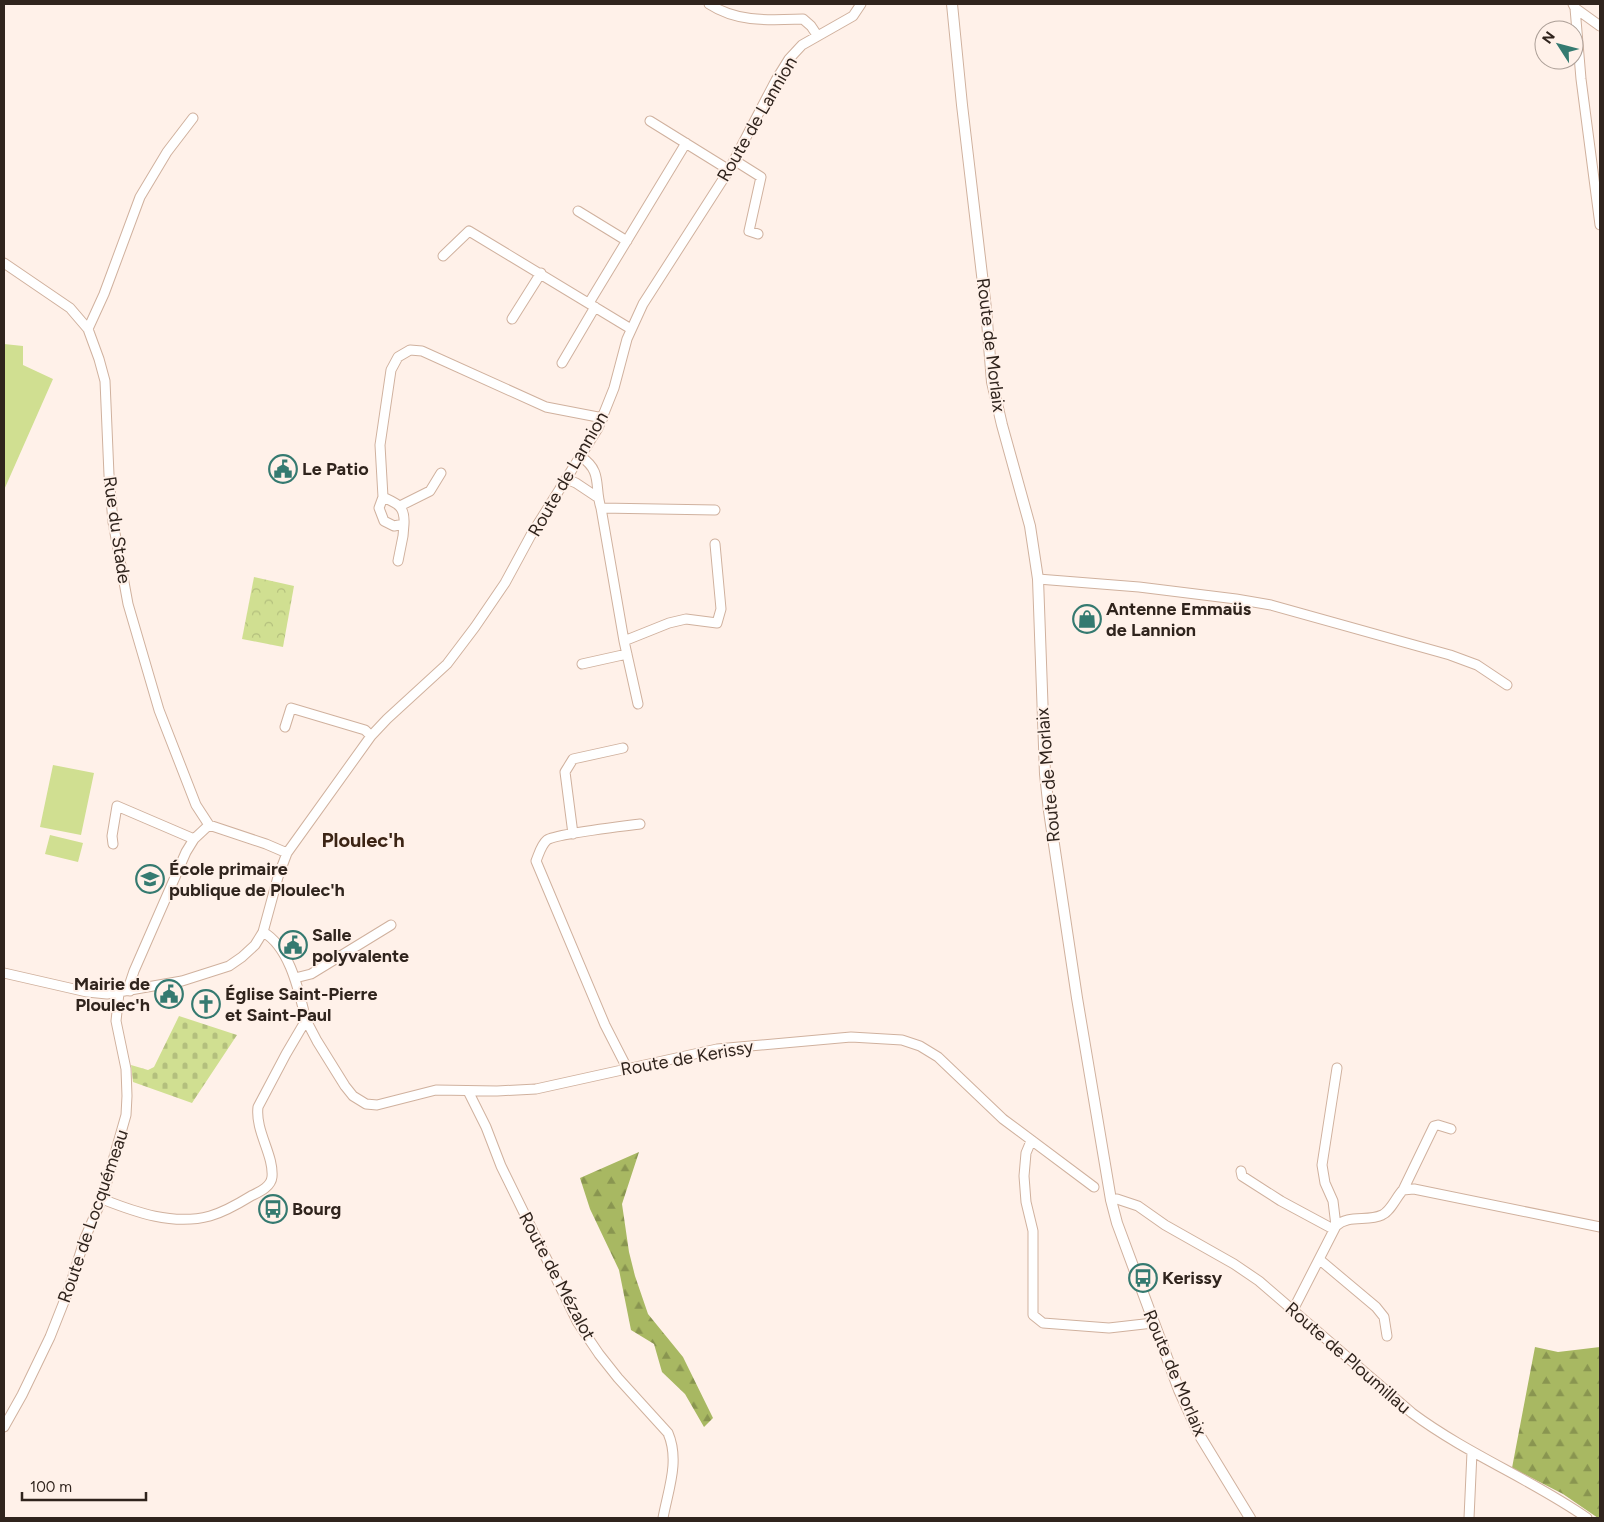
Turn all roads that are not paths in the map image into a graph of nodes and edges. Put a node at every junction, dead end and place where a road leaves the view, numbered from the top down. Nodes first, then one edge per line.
1 (709, 4) edge
2 (861, 4) edge
3 (952, 4) edge
4 (1574, 6) edge
5 (1600, 26) edge
6 (817, 36) junction
7 (192, 118) dead end
8 (650, 121) dead end
9 (686, 143) junction
10 (734, 160) junction
11 (729, 170) junction
12 (578, 211) dead end
13 (1600, 225) edge
14 (758, 234) dead end
15 (627, 241) junction
16 (443, 256) dead end
17 (4, 263) edge
18 (540, 274) junction
19 (592, 305) junction
20 (512, 319) dead end
21 (88, 329) junction
22 (631, 329) junction
23 (562, 363) dead end
24 (603, 418) junction
25 (581, 457) junction
26 (441, 473) dead end
27 (566, 479) junction
28 (597, 497) junction
29 (383, 498) junction
30 (400, 506) junction
31 (601, 508) junction
32 (715, 510) dead end
33 (404, 524) junction
34 (715, 544) dead end
35 (398, 561) dead end
36 (1038, 578) junction
37 (624, 641) junction
38 (627, 654) junction
39 (582, 664) dead end
40 (1507, 685) dead end
41 (638, 704) dead end
42 (285, 727) dead end
43 (371, 736) junction
44 (623, 748) dead end
45 (640, 824) dead end
46 (209, 825) junction
47 (573, 834) junction
48 (194, 839) junction
49 (113, 844) dead end
50 (286, 853) junction
51 (391, 925) dead end
52 (263, 932) junction
53 (4, 974) edge
54 (295, 978) junction
55 (130, 991) junction
56 (119, 993) junction
57 (306, 1020) junction
58 (627, 1068) junction
59 (1337, 1068) dead end
60 (468, 1090) junction
61 (1451, 1130) dead end
62 (1031, 1141) junction
63 (1241, 1171) dead end
64 (1094, 1187) dead end
65 (1403, 1190) junction
66 (102, 1199) junction
67 (1111, 1200) junction
68 (1600, 1227) edge
69 (1335, 1228) junction
70 (1320, 1260) junction
71 (1293, 1310) junction
72 (1153, 1323) junction
73 (1387, 1336) dead end
74 (4, 1427) edge
75 (1472, 1452) junction
76 (663, 1518) edge
77 (1250, 1518) edge
78 (1469, 1518) edge
79 (1587, 1518) edge

1 - 6 street
2 - 6 street, Route de Lannion
3 - 36 main road, Route de Morlaix
4 - 5 street
4 - 13 street
6 - 10 street, Route de Lannion
7 - 21 street
8 - 9 street
9 - 11 street
9 - 15 street
10 - 11 street, Route de Lannion
10 - 14 street
11 - 22 street, Route de Lannion
12 - 15 street
15 - 19 street
16 - 18 street
17 - 21 street, Rue du Stade
18 - 19 street
18 - 20 street
19 - 22 street
19 - 23 street
21 - 46 street, Rue du Stade
22 - 24 street, Route de Lannion
24 - 25 street, Route de Lannion
24 - 29 street
25 - 27 street, Route de Lannion
25 - 28 street
26 - 30 street
27 - 28 street
27 - 43 street, Route de Lannion
28 - 31 street
29 - 30 street
29 - 33 street
30 - 33 street
31 - 32 street
31 - 37 street
33 - 35 street
34 - 37 street
36 - 40 street
36 - 67 main road, Route de Morlaix
37 - 38 street
38 - 39 street
38 - 41 street
42 - 43 street
43 - 50 street, Route de Lannion
44 - 47 street
45 - 47 street
46 - 48 street
46 - 50 street
47 - 58 street
48 - 49 street
48 - 55 street
50 - 52 street, Route de Lannion
51 - 54 street
52 - 54 street, Route de Kerissy
52 - 55 street
53 - 56 street
54 - 57 street, Route de Kerissy
55 - 56 street
56 - 66 street, Route de Locquémeau
57 - 60 street, Route de Kerissy
57 - 66 street
58 - 60 street, Route de Kerissy
58 - 62 street, Route de Kerissy
59 - 69 street
60 - 76 street, Route de Mézalot
61 - 65 street
62 - 64 street, Route de Kerissy
62 - 72 street
63 - 69 street
65 - 68 street
65 - 69 street
66 - 74 street, Route de Locquémeau
67 - 71 street, Route de Ploumillau
67 - 72 main road, Route de Morlaix
69 - 70 street
70 - 71 street
70 - 73 street
71 - 75 street, Route de Ploumillau
72 - 77 main road, Route de Morlaix
75 - 78 street
75 - 79 street, Route de Ploumillau

